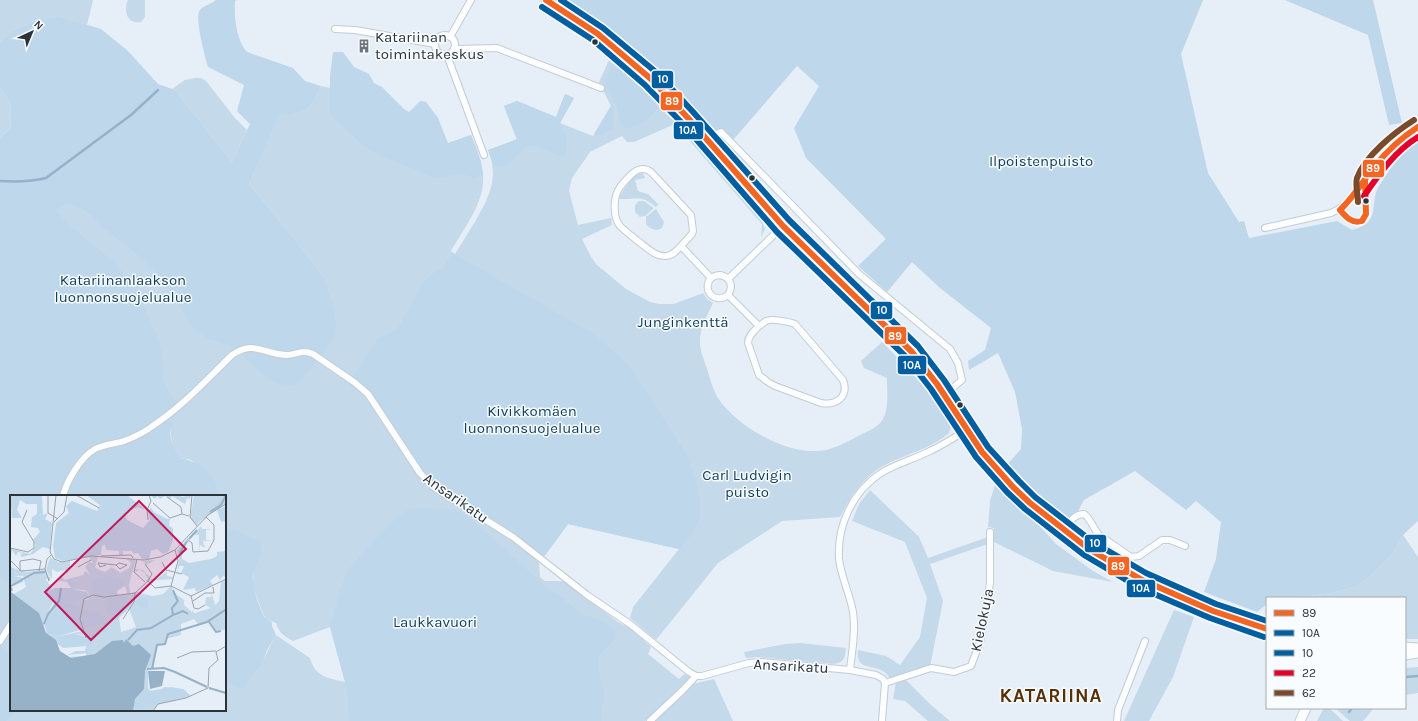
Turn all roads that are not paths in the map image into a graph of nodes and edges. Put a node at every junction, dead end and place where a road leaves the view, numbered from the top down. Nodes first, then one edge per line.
1 (471, 0) edge
2 (546, 0) edge
3 (335, 29) dead end
4 (450, 37) junction
5 (435, 44) junction
6 (454, 49) junction
7 (447, 55) junction
8 (600, 88) dead end
9 (1418, 127) edge
10 (708, 141) junction
11 (484, 155) dead end
12 (783, 226) junction
13 (1265, 228) dead end
14 (681, 246) junction
15 (711, 278) junction
16 (728, 279) junction
17 (728, 295) junction
18 (758, 326) junction
19 (944, 395) junction
20 (967, 430) junction
21 (63, 495) edge
22 (1064, 530) junction
23 (990, 532) dead end
24 (1186, 546) dead end
25 (10, 626) edge
26 (1266, 629) edge
27 (1145, 641) dead end
28 (0, 642) edge
29 (1406, 647) edge
30 (1418, 648) edge
31 (1418, 653) edge
32 (1406, 655) edge
33 (850, 670) junction
34 (696, 676) junction
35 (885, 683) junction
36 (1306, 709) edge
37 (650, 721) edge
38 (882, 721) edge
39 (1117, 721) edge
40 (1300, 721) edge

1 - 4 street
2 - 10 main road
3 - 5 street
4 - 5 street
4 - 6 street
5 - 7 street
6 - 7 street
6 - 8 street
7 - 11 street
9 - 13 street
10 - 12 main road
10 - 19 street
12 - 16 street
12 - 19 main road
14 - 14 street
14 - 15 street
15 - 16 street
15 - 17 street
16 - 17 street
17 - 18 street
18 - 18 street
19 - 20 main road
20 - 22 main road
20 - 33 street
21 - 34 street, Ansarikatu
22 - 24 street
22 - 26 main road
23 - 35 street, Kielokuja
25 - 28 street
27 - 39 street
29 - 30 main road
31 - 32 main road
33 - 34 street, Ansarikatu
33 - 35 street, Ansarikatu
34 - 37 street
35 - 38 street
36 - 40 main road

